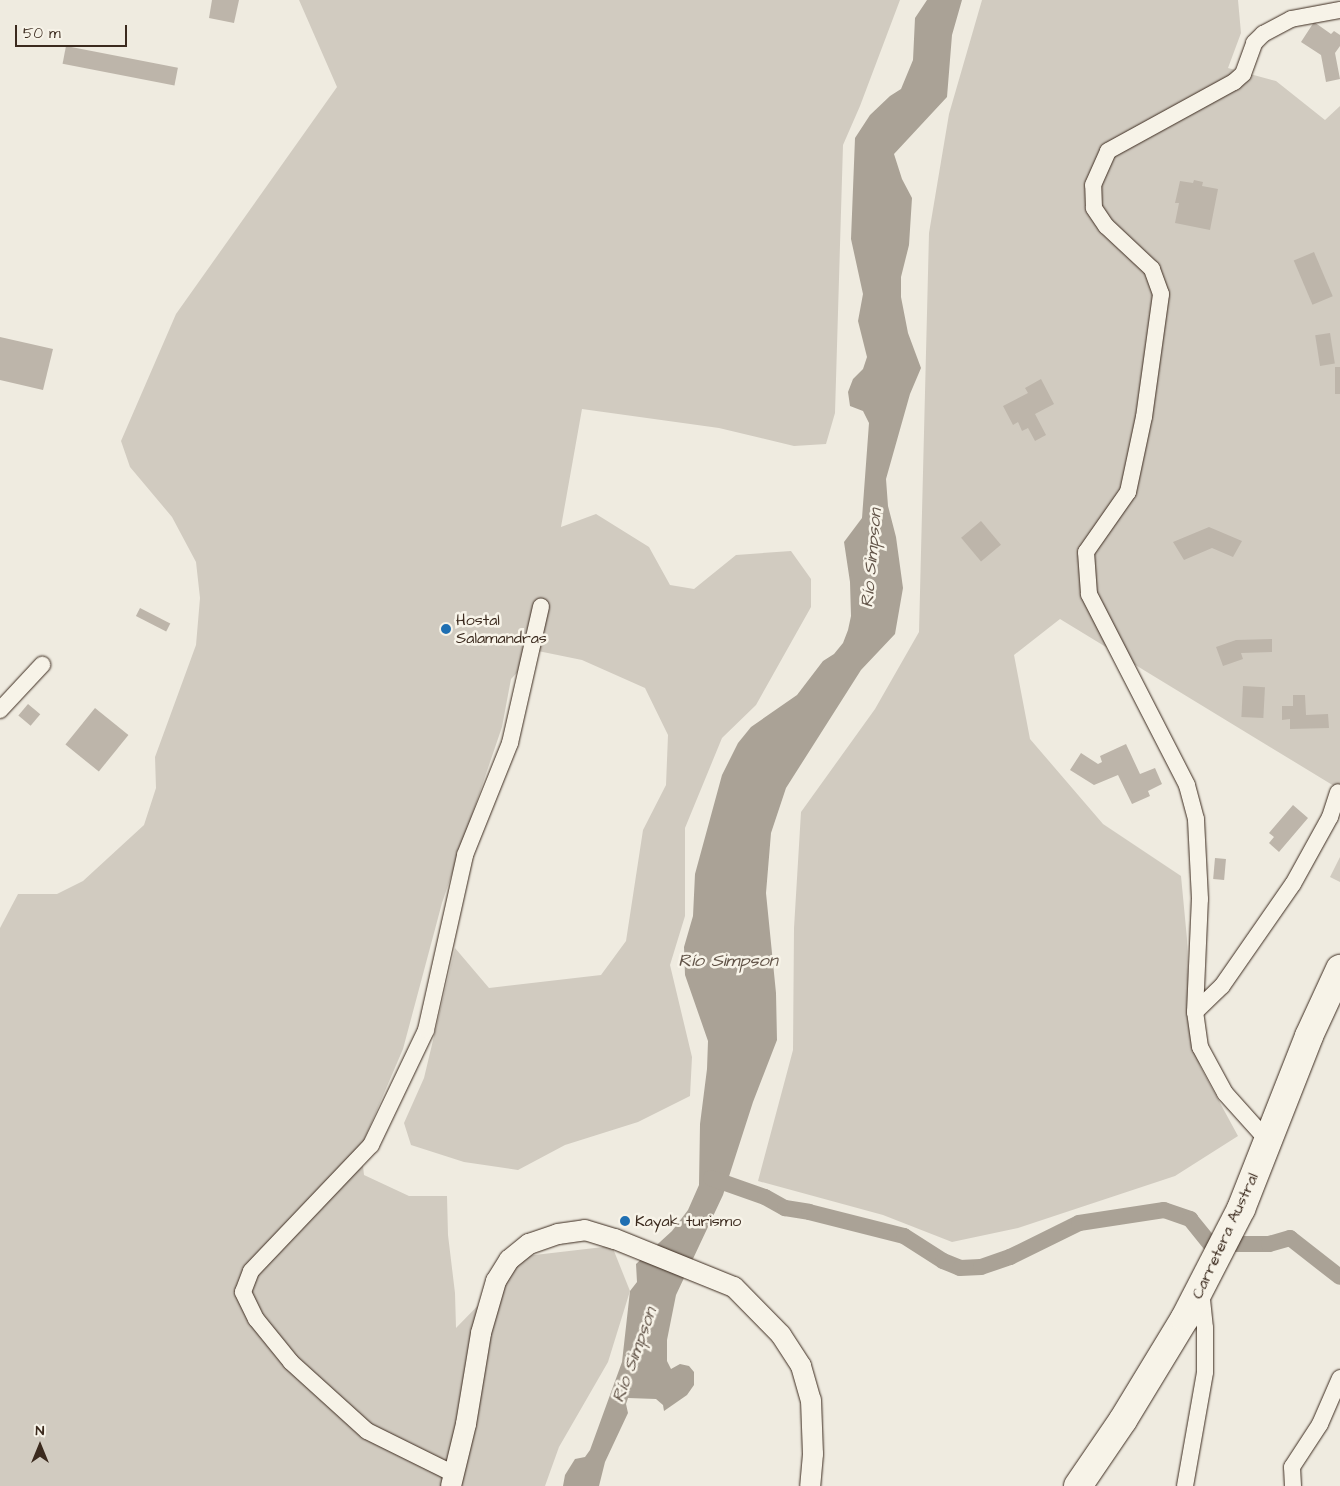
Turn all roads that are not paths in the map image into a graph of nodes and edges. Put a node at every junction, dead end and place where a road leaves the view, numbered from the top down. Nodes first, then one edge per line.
1 (1340, 10) edge
2 (541, 606) dead end
3 (42, 665) dead end
4 (0, 710) edge
5 (1338, 792) dead end
6 (1340, 969) edge
7 (1195, 1012) junction
8 (1268, 1142) junction
9 (1200, 1288) junction
10 (1340, 1378) edge
11 (453, 1480) edge
12 (810, 1486) edge
13 (1078, 1486) edge
14 (1185, 1486) edge
15 (1292, 1486) edge

1 - 7 street
2 - 11 street
3 - 4 street
5 - 7 street
6 - 8 highway, Carretera Austral
7 - 8 street
8 - 9 highway, Carretera Austral
9 - 13 highway, Carretera Austral
9 - 14 street
10 - 15 street
11 - 12 street

